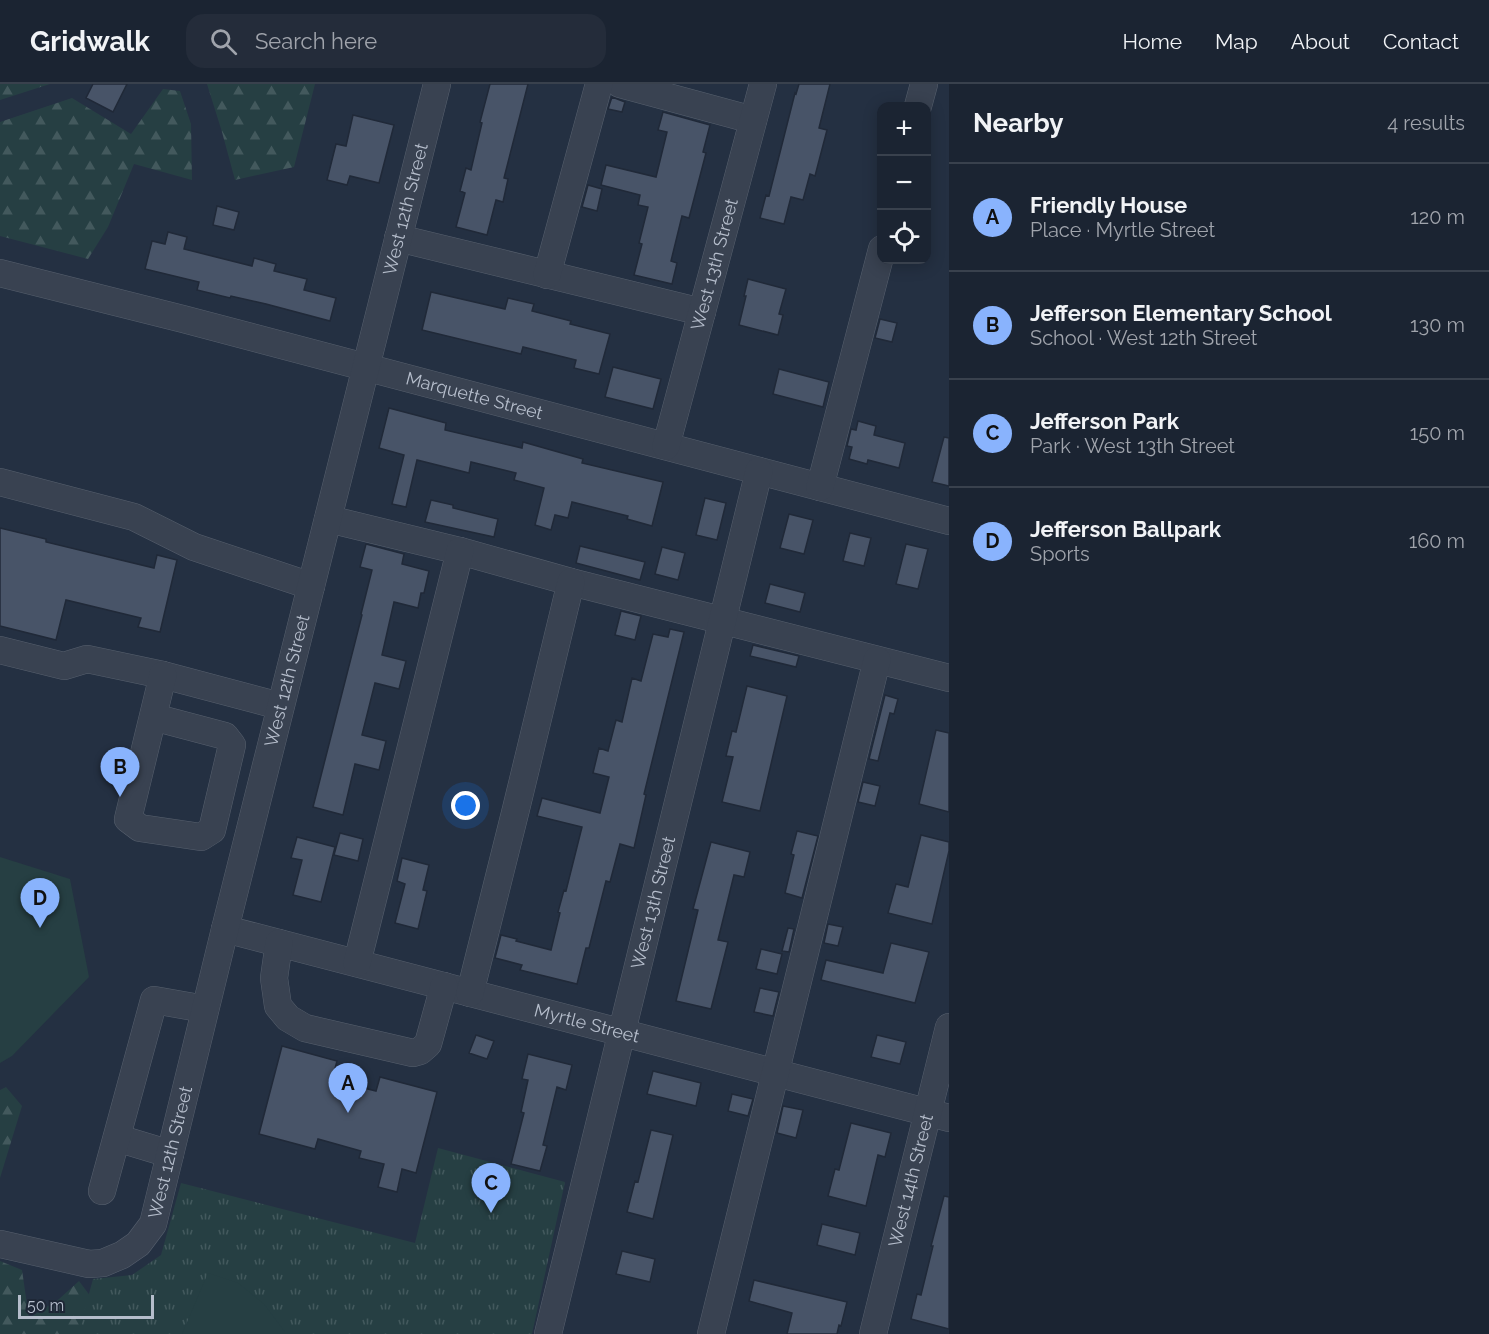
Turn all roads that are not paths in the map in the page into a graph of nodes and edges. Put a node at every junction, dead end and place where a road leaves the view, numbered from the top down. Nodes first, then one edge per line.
1 (437, 84) edge
2 (599, 84) edge
3 (620, 84) edge
4 (763, 84) edge
5 (924, 84) edge
6 (919, 102) edge
7 (753, 120) junction
8 (398, 238) junction
9 (878, 264) edge
10 (0, 273) edge
11 (548, 275) junction
12 (702, 312) junction
13 (365, 367) junction
14 (666, 446) junction
15 (759, 471) junction
16 (0, 482) edge
17 (820, 487) junction
18 (328, 519) junction
19 (949, 521) edge
20 (460, 551) junction
21 (571, 582) junction
22 (311, 586) junction
23 (722, 620) junction
24 (0, 650) edge
25 (877, 660) junction
26 (163, 675) junction
27 (949, 678) edge
28 (280, 706) junction
29 (153, 717) junction
30 (225, 929) junction
31 (279, 943) junction
32 (357, 963) junction
33 (444, 986) junction
34 (470, 993) junction
35 (205, 1009) junction
36 (949, 1027) edge
37 (622, 1032) junction
38 (775, 1072) junction
39 (939, 1115) edge
40 (117, 1138) junction
41 (170, 1154) junction
42 (102, 1191) dead end
43 (0, 1244) edge
44 (548, 1334) edge
45 (711, 1334) edge
46 (873, 1334) edge

1 - 8 street, West 12th Street
2 - 11 street
3 - 7 street
4 - 7 street, West 13th Street
5 - 6 street
7 - 12 street, West 13th Street
8 - 11 street
8 - 13 street, West 12th Street
9 - 17 street
10 - 13 street, Marquette Street
11 - 12 street
12 - 14 street, West 13th Street
13 - 14 street, Marquette Street
13 - 18 street, West 12th Street
14 - 15 street, Marquette Street
15 - 17 street, Marquette Street
15 - 23 street, West 13th Street
16 - 22 street
17 - 19 street, Marquette Street
18 - 20 street
18 - 22 street, West 12th Street
20 - 21 street
20 - 32 street
21 - 23 street
21 - 34 street
22 - 28 street, West 12th Street
23 - 25 street
23 - 37 street, West 13th Street
24 - 26 street
25 - 27 street
25 - 38 street
26 - 28 street
26 - 29 street
28 - 30 street, West 12th Street
29 - 29 street
30 - 31 street, Myrtle Street
30 - 35 street, West 12th Street
31 - 32 street, Myrtle Street
31 - 33 street
32 - 33 street, Myrtle Street
33 - 34 street, Myrtle Street
34 - 37 street, Myrtle Street
35 - 40 street
35 - 41 street, West 12th Street
36 - 39 street, West 14th Street
37 - 38 street, Myrtle Street
37 - 44 street, West 13th Street
38 - 39 street, Myrtle Street
38 - 45 street
39 - 46 street, West 14th Street
40 - 41 street
40 - 42 street
41 - 43 street, West 12th Street

